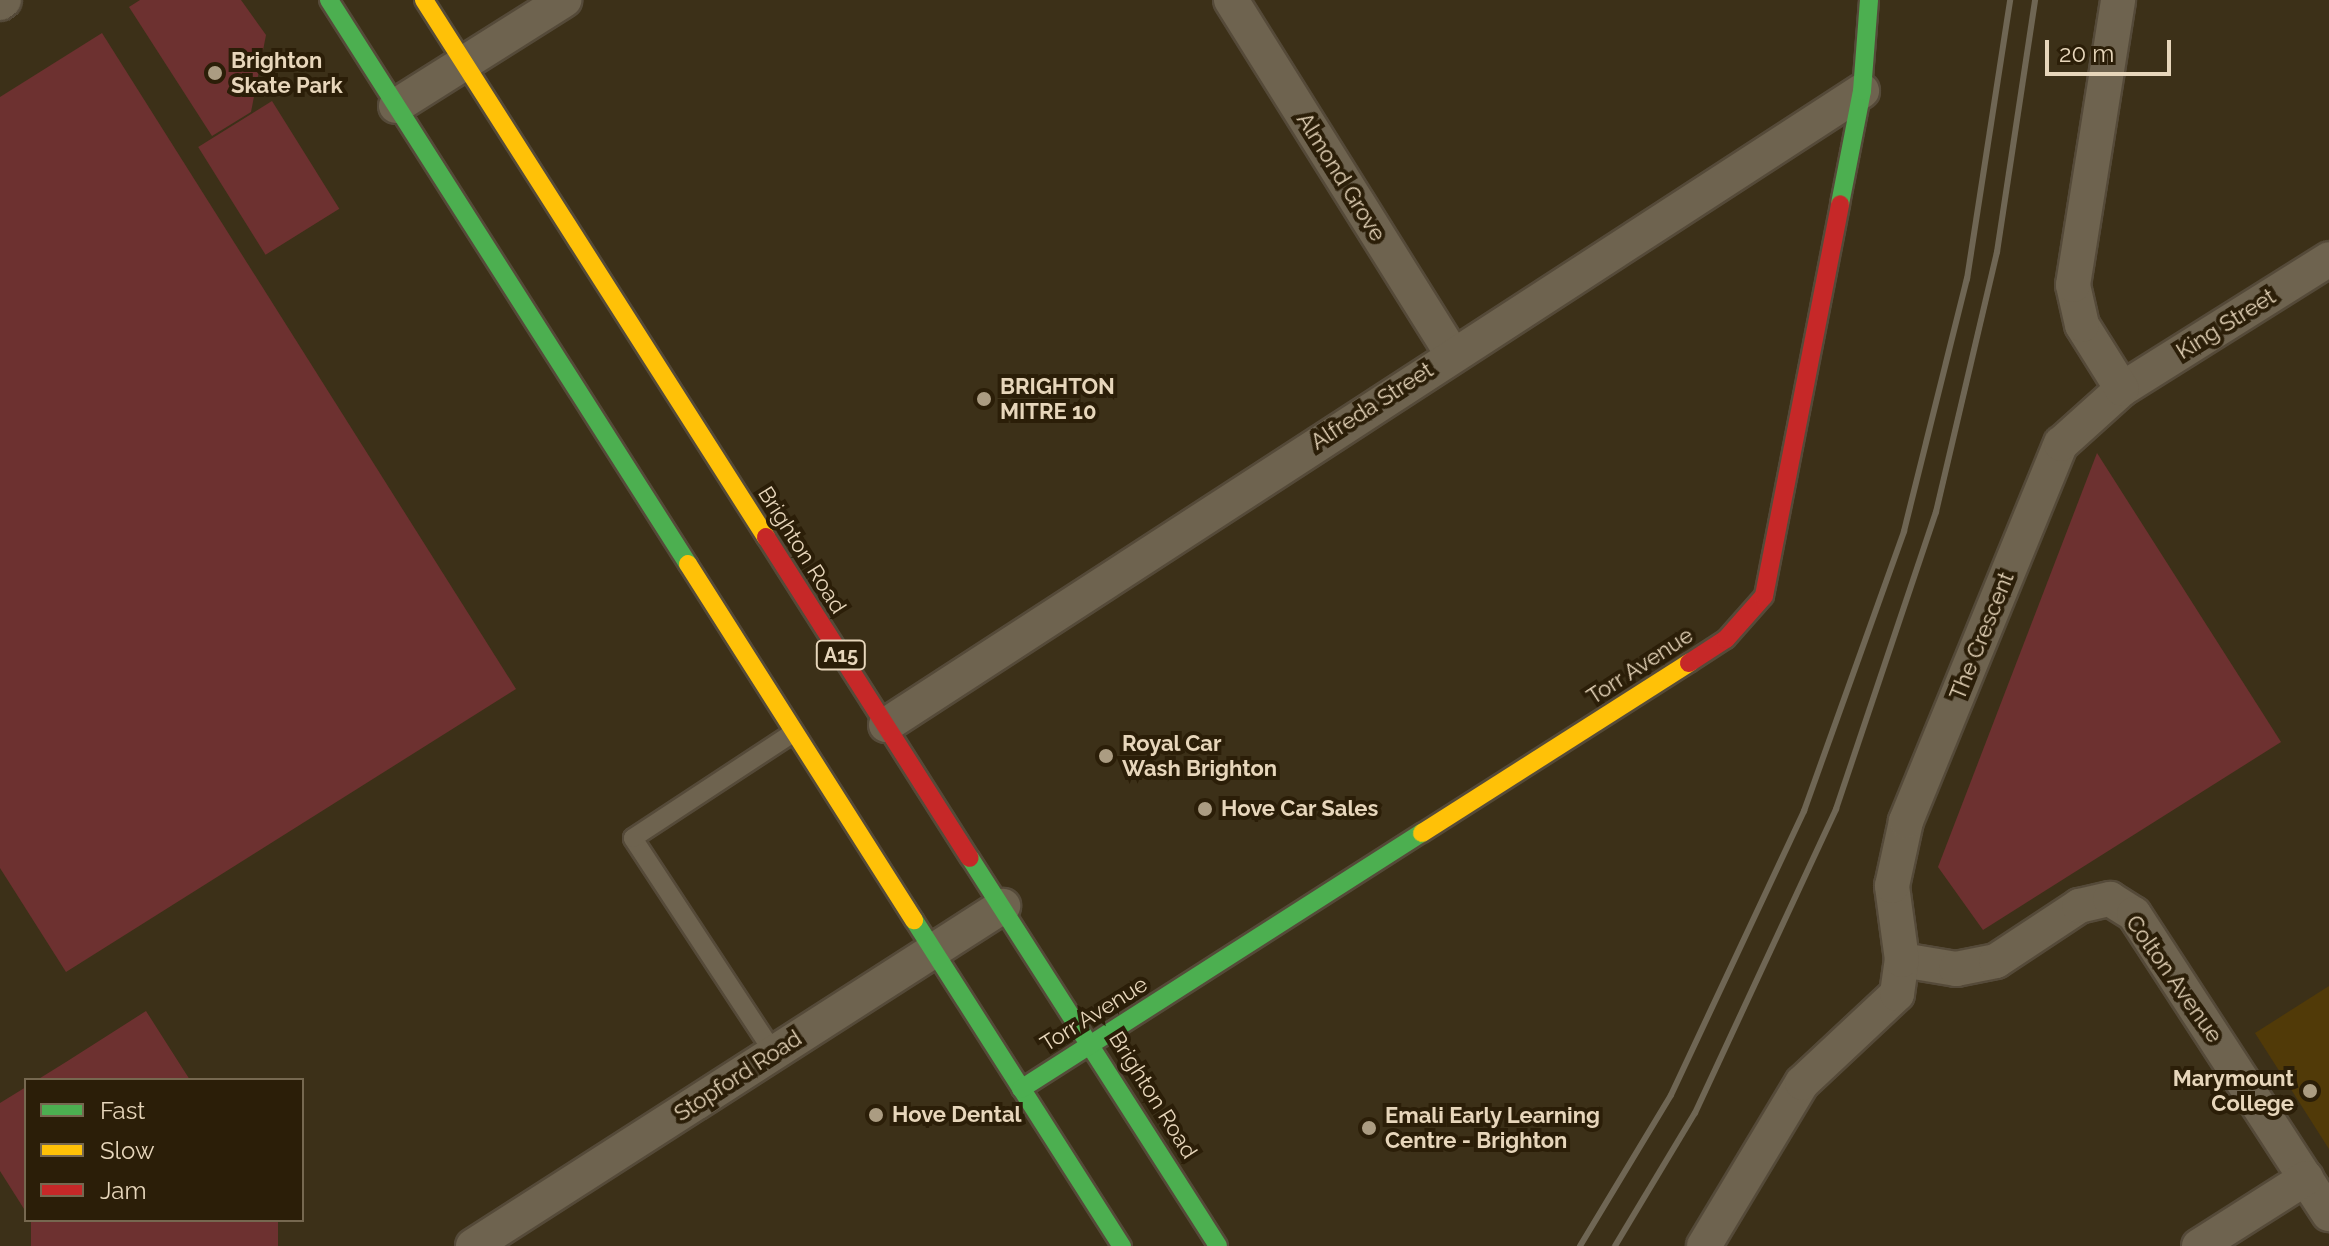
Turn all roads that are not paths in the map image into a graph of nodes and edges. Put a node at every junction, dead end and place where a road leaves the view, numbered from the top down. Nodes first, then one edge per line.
1 (329, 0) edge
2 (424, 0) edge
3 (564, 0) edge
4 (1231, 0) edge
5 (1869, 0) edge
6 (2118, 0) edge
7 (464, 63) junction
8 (1862, 91) junction
9 (396, 106) junction
10 (2329, 259) edge
11 (1452, 354) junction
12 (2122, 389) junction
13 (886, 725) junction
14 (793, 733) junction
15 (1003, 906) junction
16 (931, 951) junction
17 (1902, 960) junction
18 (1093, 1044) junction
19 (774, 1053) junction
20 (1021, 1089) junction
21 (2306, 1178) junction
22 (2329, 1214) edge
23 (473, 1246) edge
24 (1122, 1246) edge
25 (1218, 1246) edge
26 (1704, 1246) edge
27 (2199, 1246) edge

1 - 9 main road
2 - 7 main road, Brighton Road / A15
3 - 7 street
4 - 11 street, Almond Grove
5 - 8 main road, Torr Avenue
6 - 12 street
7 - 9 street
7 - 13 main road, Brighton Road / A15
8 - 11 street, Alfreda Street
8 - 18 main road, Torr Avenue
9 - 14 main road
10 - 12 street, King Street
11 - 13 street, Alfreda Street
12 - 17 street, The Crescent
13 - 15 main road, Brighton Road / A15
14 - 16 main road
14 - 19 lane
15 - 16 street, Stopford Road
15 - 18 main road, Brighton Road / A15
16 - 19 street, Stopford Road
16 - 20 main road
17 - 21 street, Colton Avenue
17 - 26 street, The Crescent
18 - 20 main road, Torr Avenue
18 - 25 main road, Brighton Road / A15
19 - 23 street, Stopford Road
20 - 24 main road
21 - 22 street, Colton Avenue
21 - 27 street

